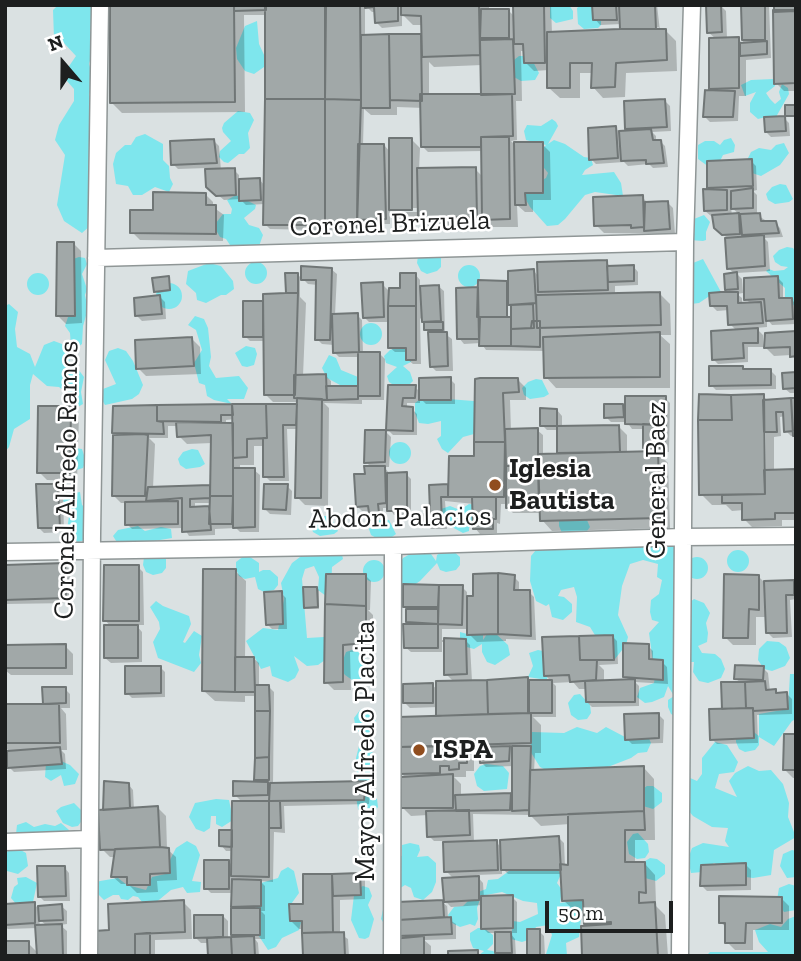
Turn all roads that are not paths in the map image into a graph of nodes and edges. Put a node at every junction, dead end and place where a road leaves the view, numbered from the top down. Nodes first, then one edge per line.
1 (100, 5) edge
2 (692, 5) edge
3 (685, 242) junction
4 (96, 258) junction
5 (796, 536) edge
6 (683, 537) junction
7 (393, 546) junction
8 (91, 550) junction
9 (5, 552) edge
10 (89, 839) junction
11 (5, 842) edge
12 (89, 956) edge
13 (392, 956) edge
14 (680, 956) edge

1 - 4 street, Coronel Alfredo Ramos
2 - 3 street, General Baez
3 - 4 street, Coronel Brizuela
3 - 6 street, General Baez
4 - 8 street, Coronel Alfredo Ramos
5 - 6 street, Abdon Palacios
6 - 7 street, Abdon Palacios
6 - 14 street, General Baez
7 - 8 street, Abdon Palacios
7 - 13 street, Mayor Alfredo Placita
8 - 9 street, Abdon Palacios
8 - 10 street, Coronel Alfredo Ramos
10 - 11 street
10 - 12 street, Coronel Alfredo Ramos

